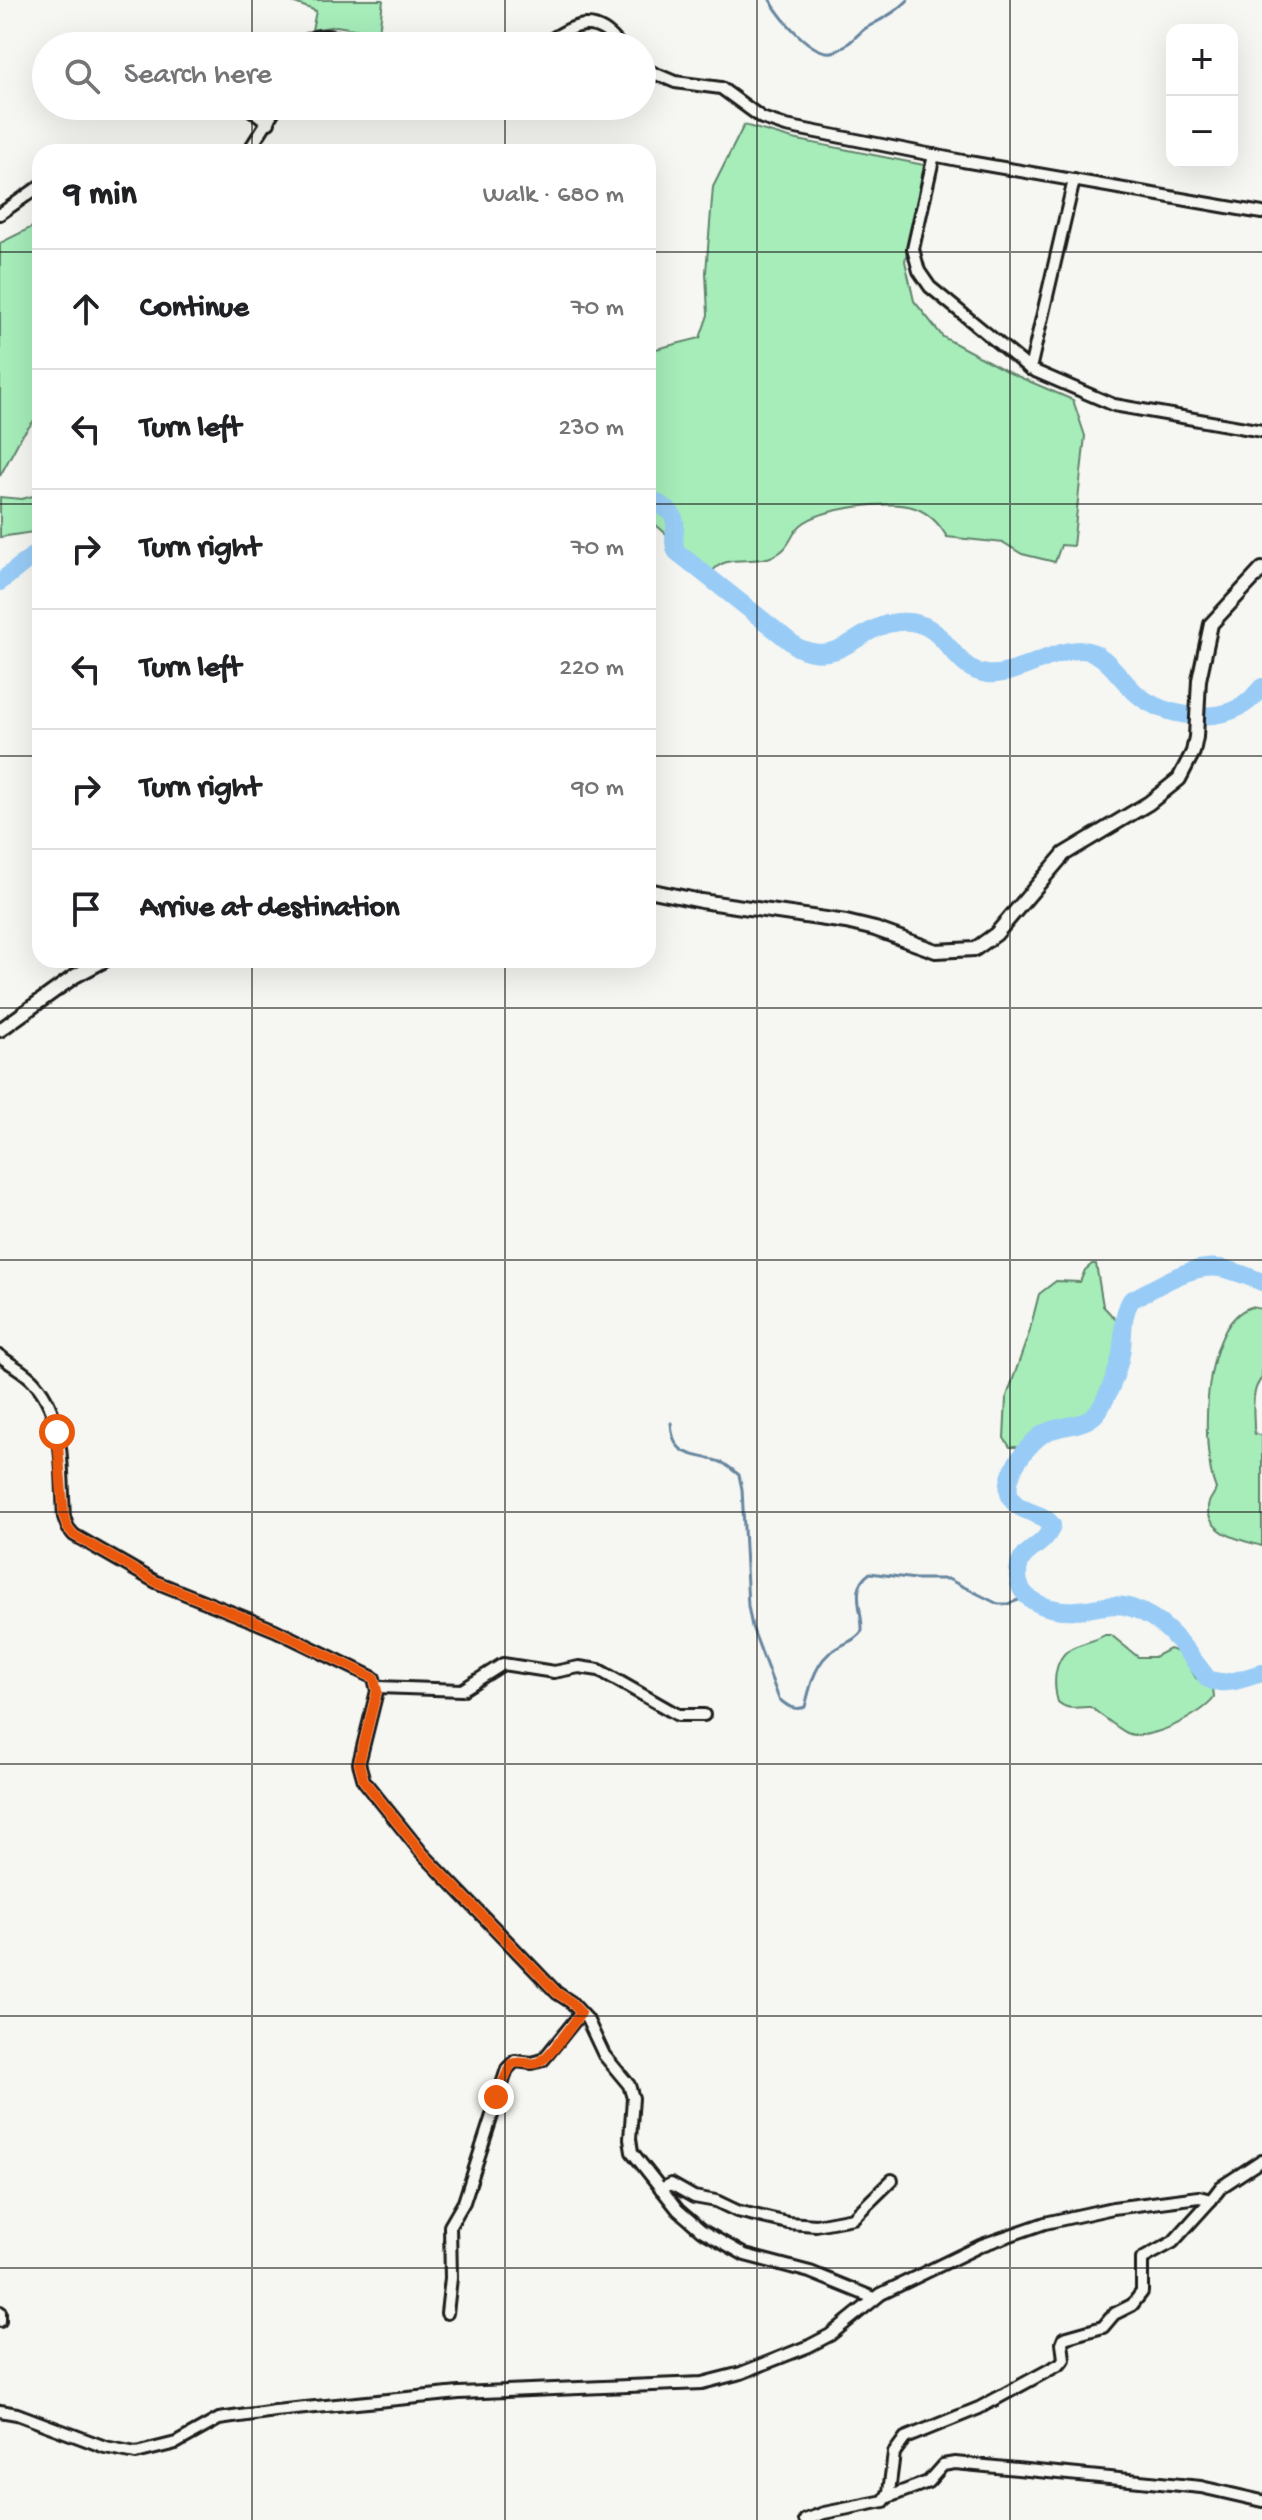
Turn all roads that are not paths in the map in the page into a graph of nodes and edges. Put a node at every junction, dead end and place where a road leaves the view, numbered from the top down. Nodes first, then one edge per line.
1 (566, 32) edge
2 (607, 32) edge
3 (656, 74) edge
4 (265, 120) edge
5 (270, 120) edge
6 (269, 123) junction
7 (254, 144) edge
8 (934, 155) junction
9 (1074, 180) junction
10 (32, 192) edge
11 (1262, 213) edge
12 (0, 214) edge
13 (1030, 369) junction
14 (1262, 431) edge
15 (1262, 569) edge
16 (656, 892) edge
17 (90, 968) edge
18 (0, 1030) edge
19 (0, 1356) edge
20 (378, 1687) junction
21 (704, 1715) dead end
22 (581, 2013) junction
23 (1262, 2160) edge
24 (892, 2180) dead end
25 (661, 2189) junction
26 (1211, 2200) junction
27 (874, 2298) junction
28 (0, 2312) edge
29 (447, 2313) dead end
30 (0, 2321) edge
31 (0, 2411) edge
32 (888, 2497) junction
33 (1262, 2501) edge
34 (805, 2520) edge

1 - 2 street
3 - 8 street
4 - 6 street
5 - 6 street
6 - 7 street
8 - 9 street
8 - 13 street
9 - 11 street
9 - 13 street
10 - 12 street
13 - 14 street
15 - 16 street
17 - 18 street
19 - 20 street
20 - 21 street
20 - 22 street
22 - 25 street
22 - 29 street
23 - 26 street
24 - 25 street
25 - 27 street
26 - 27 street
26 - 32 street
27 - 31 street
28 - 30 street
32 - 33 street
32 - 34 street

